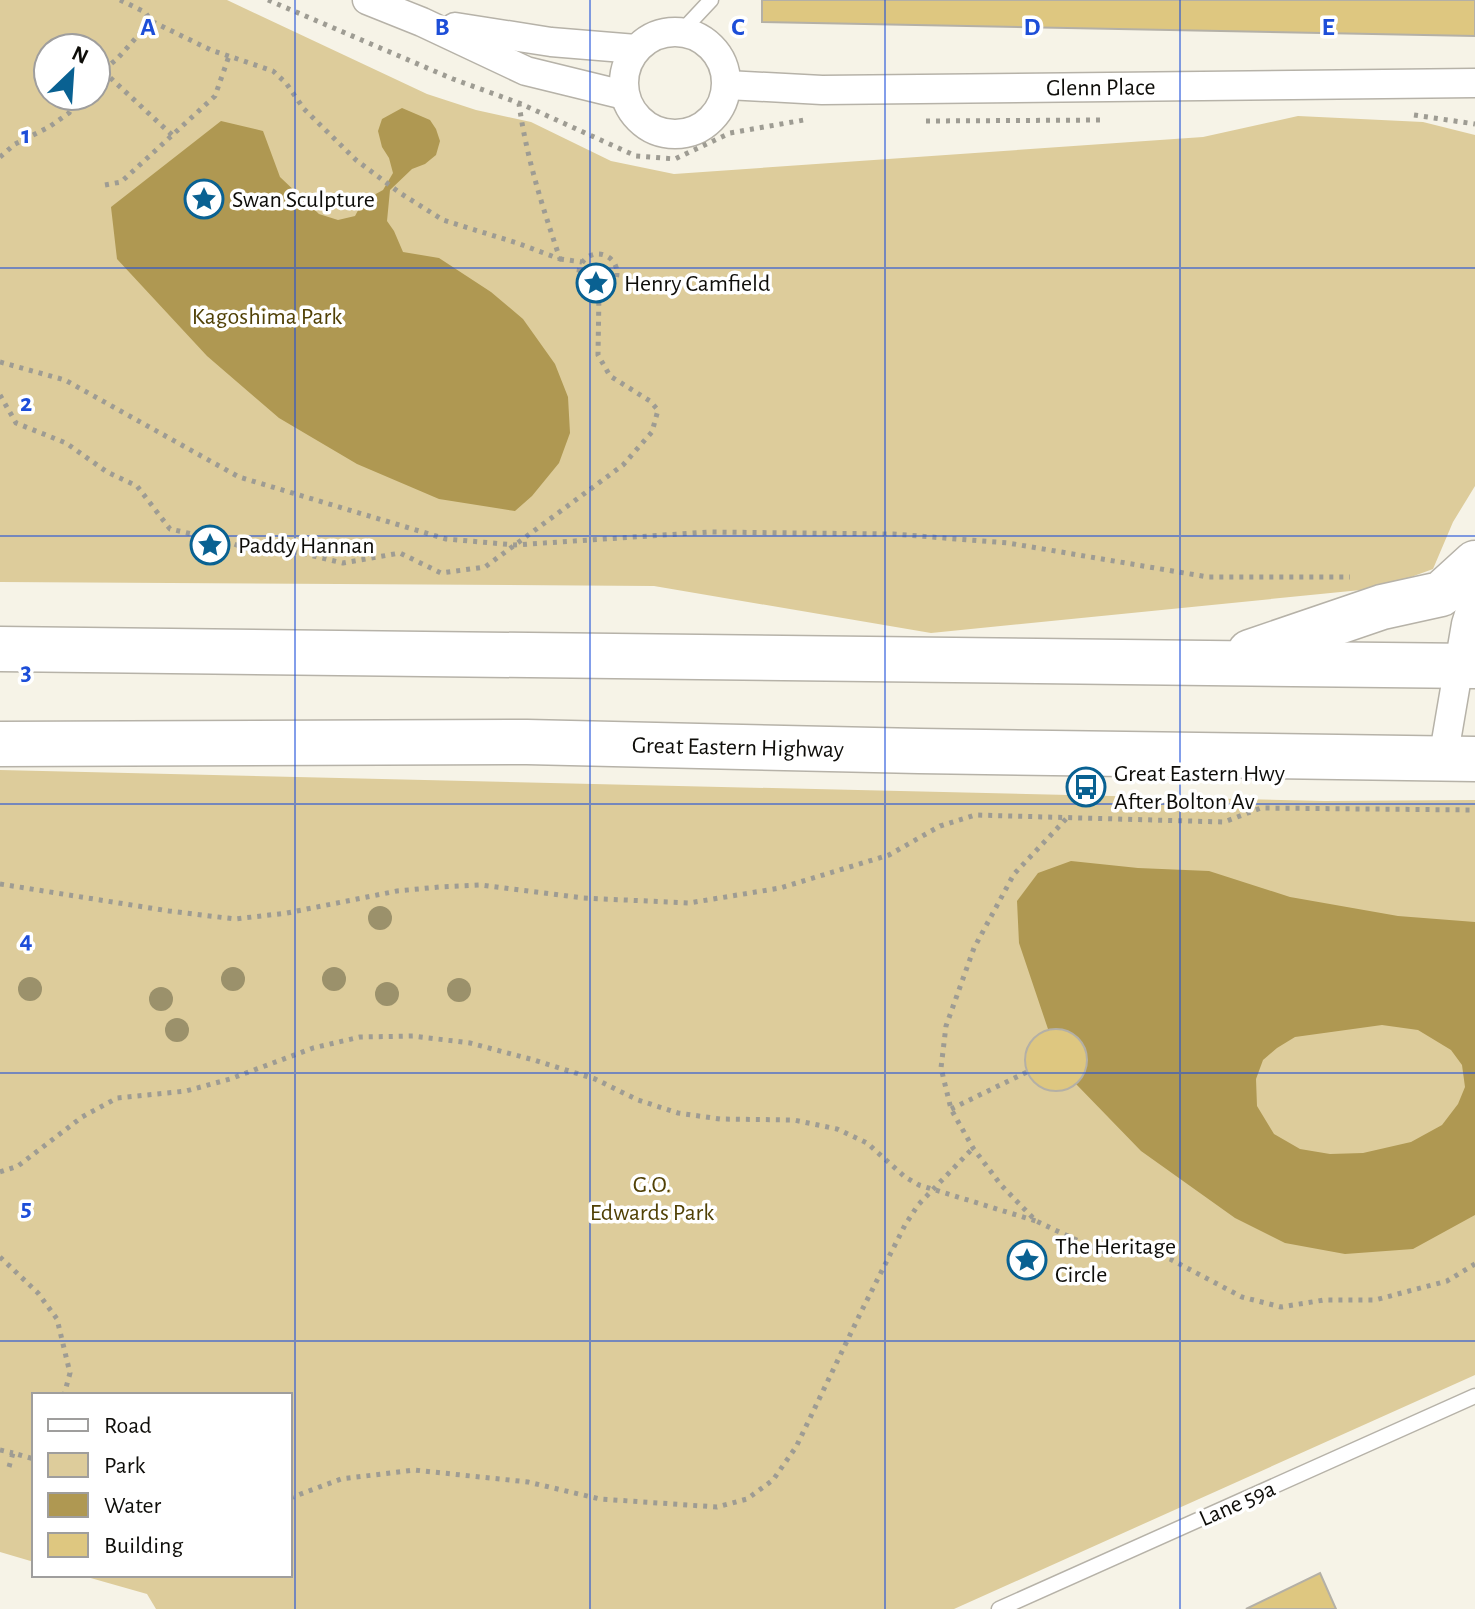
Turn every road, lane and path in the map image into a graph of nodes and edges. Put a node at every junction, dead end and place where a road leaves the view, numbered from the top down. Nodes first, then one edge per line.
1 (120, 0) edge
2 (367, 0) edge
3 (711, 0) edge
4 (151, 21) junction
5 (422, 22) junction
6 (681, 32) junction
7 (636, 49) junction
8 (229, 56) junction
9 (112, 63) edge
10 (112, 79) edge
11 (1475, 83) edge
12 (727, 85) junction
13 (624, 95) junction
14 (519, 103) dead end
15 (70, 112) edge
16 (172, 135) junction
17 (0, 157) edge
18 (105, 185) dead end
19 (560, 259) junction
20 (582, 262) junction
21 (599, 292) junction
22 (0, 362) edge
23 (0, 395) edge
24 (515, 545) junction
25 (1475, 563) edge
26 (1358, 577) dead end
27 (1475, 595) edge
28 (0, 649) edge
29 (1213, 663) junction
30 (1467, 665) edge
31 (0, 744) edge
32 (1459, 759) edge
33 (1475, 810) edge
34 (1067, 818) junction
35 (0, 884) edge
36 (1027, 1072) dead end
37 (951, 1109) junction
38 (973, 1148) junction
39 (0, 1172) edge
40 (932, 1189) junction
41 (1036, 1221) junction
42 (0, 1257) edge
43 (1475, 1264) edge
44 (65, 1393) edge
45 (1475, 1396) edge
46 (0, 1450) edge
47 (13, 1453) junction
48 (32, 1458) edge
49 (9, 1467) dead end
50 (292, 1497) edge
51 (999, 1609) edge

1 - 4 path
2 - 5 street
3 - 6 lane
4 - 8 path
4 - 9 path
5 - 7 street
5 - 13 street
6 - 7 street
6 - 12 street
7 - 13 street
8 - 16 path
8 - 19 path
10 - 16 path
11 - 12 street, Glenn Place
12 - 13 street
14 - 19 path
15 - 17 path
16 - 18 path
19 - 20 path
20 - 21 path
20 - 21 path
21 - 24 path
22 - 24 path
23 - 24 path
24 - 26 path
25 - 29 highway
27 - 30 street
28 - 29 highway
29 - 30 highway
30 - 32 street
31 - 32 highway, Great Eastern Highway
33 - 34 path
34 - 35 path
34 - 37 path
36 - 37 path
37 - 38 path
38 - 40 path
38 - 41 path
39 - 40 path
40 - 41 path
40 - 50 path
41 - 43 path
42 - 44 path
45 - 51 lane, Lane 59a
46 - 47 path
47 - 48 path
47 - 49 path

